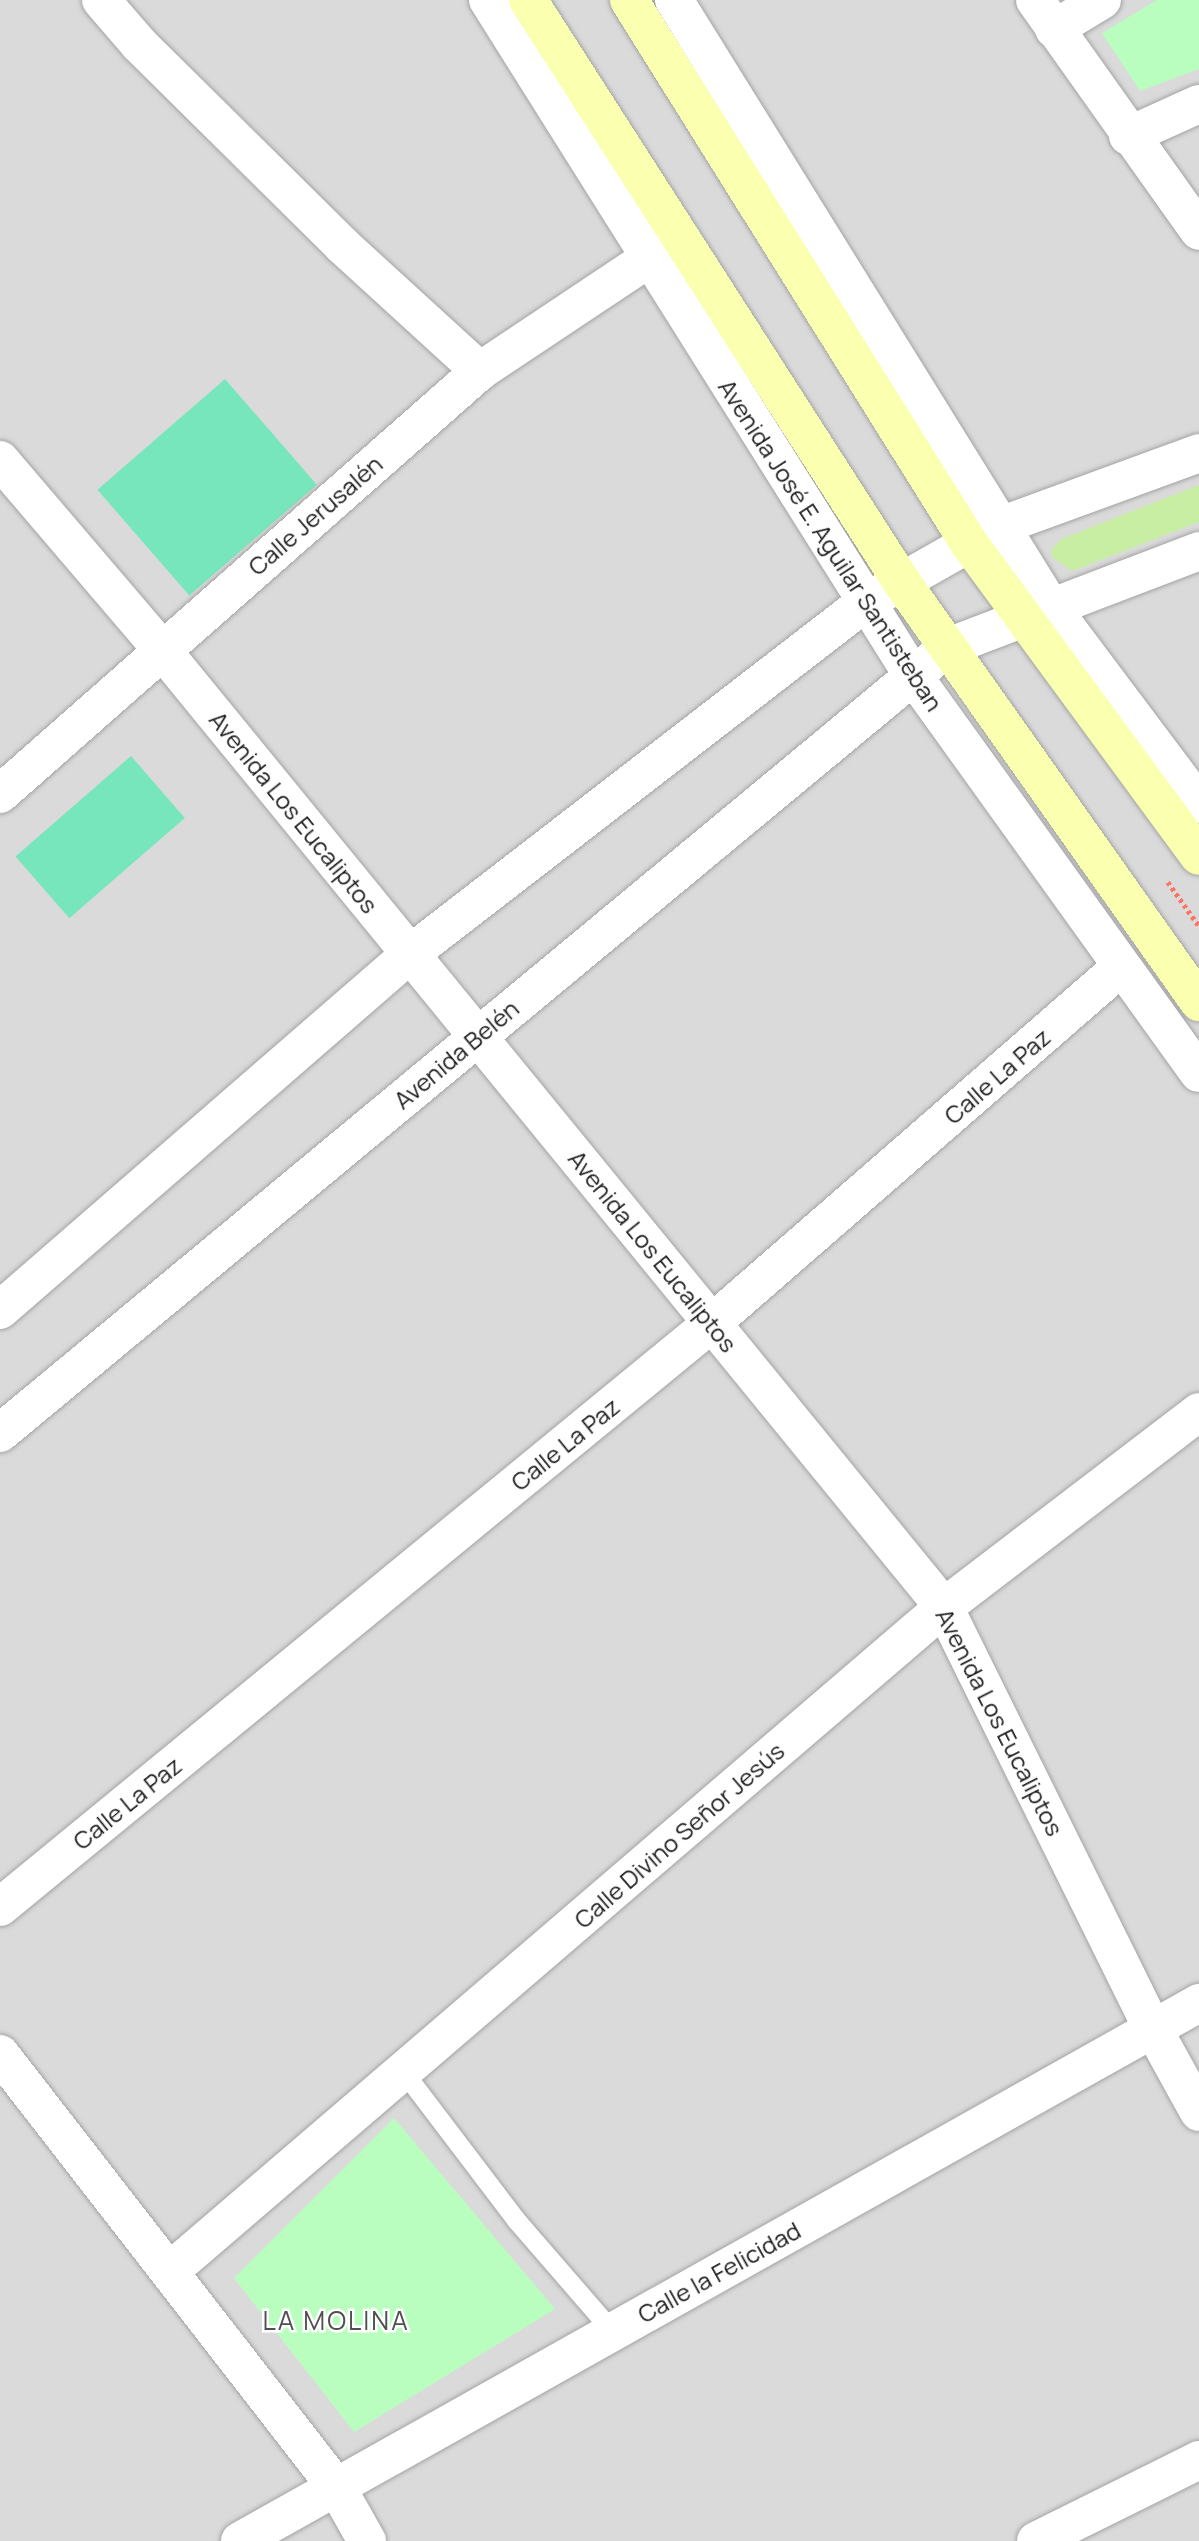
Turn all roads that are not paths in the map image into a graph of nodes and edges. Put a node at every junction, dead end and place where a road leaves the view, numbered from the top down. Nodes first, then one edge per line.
1 (101, 0) edge
2 (488, 0) edge
3 (528, 0) edge
4 (629, 0) edge
5 (674, 0) edge
6 (1102, 0) edge
7 (1045, 15) edge
8 (1199, 104) edge
9 (1128, 135) junction
10 (1199, 231) edge
11 (648, 259) junction
12 (480, 371) junction
13 (1199, 453) edge
14 (0, 460) edge
15 (984, 535) junction
16 (1199, 551) edge
17 (901, 581) junction
18 (866, 602) junction
19 (1036, 613) junction
20 (948, 647) junction
21 (162, 650) junction
22 (912, 674) junction
23 (0, 793) edge
24 (1199, 804) edge
25 (1199, 856) edge
26 (410, 954) junction
27 (1120, 968) junction
28 (1199, 1002) edge
29 (478, 1036) junction
30 (1199, 1073) edge
31 (0, 1310) edge
32 (712, 1323) junction
33 (1199, 1412) edge
34 (0, 1433) edge
35 (944, 1607) junction
36 (0, 1907) edge
37 (1199, 2003) edge
38 (1152, 2027) junction
39 (0, 2054) edge
40 (404, 2071) junction
41 (1199, 2112) edge
42 (170, 2271) junction
43 (613, 2332) junction
44 (1199, 2460) edge
45 (337, 2488) junction
46 (240, 2541) edge
47 (367, 2541) edge
48 (1036, 2541) edge

1 - 12 street
2 - 11 street, Avenida José E. Aguilar Santisteban
3 - 17 main road, Avenida José E. Aguilar Santisteban
4 - 15 main road
5 - 15 street
6 - 7 street
7 - 9 street
8 - 9 street
9 - 10 street
11 - 12 street, Calle Jerusalén
11 - 18 street, Avenida José E. Aguilar Santisteban
12 - 21 street, Calle Jerusalén
13 - 15 street
14 - 21 street, Avenida Los Eucaliptos
15 - 17 street
15 - 19 main road
16 - 19 street, Avenida Belén
17 - 18 street
17 - 20 main road, Avenida José E. Aguilar Santisteban
18 - 22 street, Avenida José E. Aguilar Santisteban
18 - 26 street
19 - 20 street, Avenida Belén
19 - 24 street
19 - 25 main road
20 - 22 street, Avenida Belén
20 - 28 main road, Avenida José E. Aguilar Santisteban
21 - 23 street, Calle Jerusalén
21 - 26 street, Avenida Los Eucaliptos
22 - 27 street, Avenida José E. Aguilar Santisteban
22 - 29 street, Avenida Belén
26 - 29 street, Avenida Los Eucaliptos
26 - 31 street
27 - 30 street, Avenida José E. Aguilar Santisteban
27 - 32 street, Calle La Paz
29 - 32 street, Avenida Los Eucaliptos
29 - 34 street, Avenida Belén
32 - 35 street, Avenida Los Eucaliptos
32 - 36 street, Calle La Paz
33 - 35 street, Calle Divino Señor Jesús
35 - 38 street, Avenida Los Eucaliptos
35 - 40 street, Calle Divino Señor Jesús
37 - 38 street, Calle la Felicidad
38 - 41 street, Avenida Los Eucaliptos
38 - 43 street, Calle la Felicidad
39 - 42 street
40 - 42 street, Calle Divino Señor Jesús
40 - 43 lane
42 - 45 street
43 - 45 street, Calle la Felicidad
44 - 48 street
45 - 46 street, Calle la Felicidad
45 - 47 street

